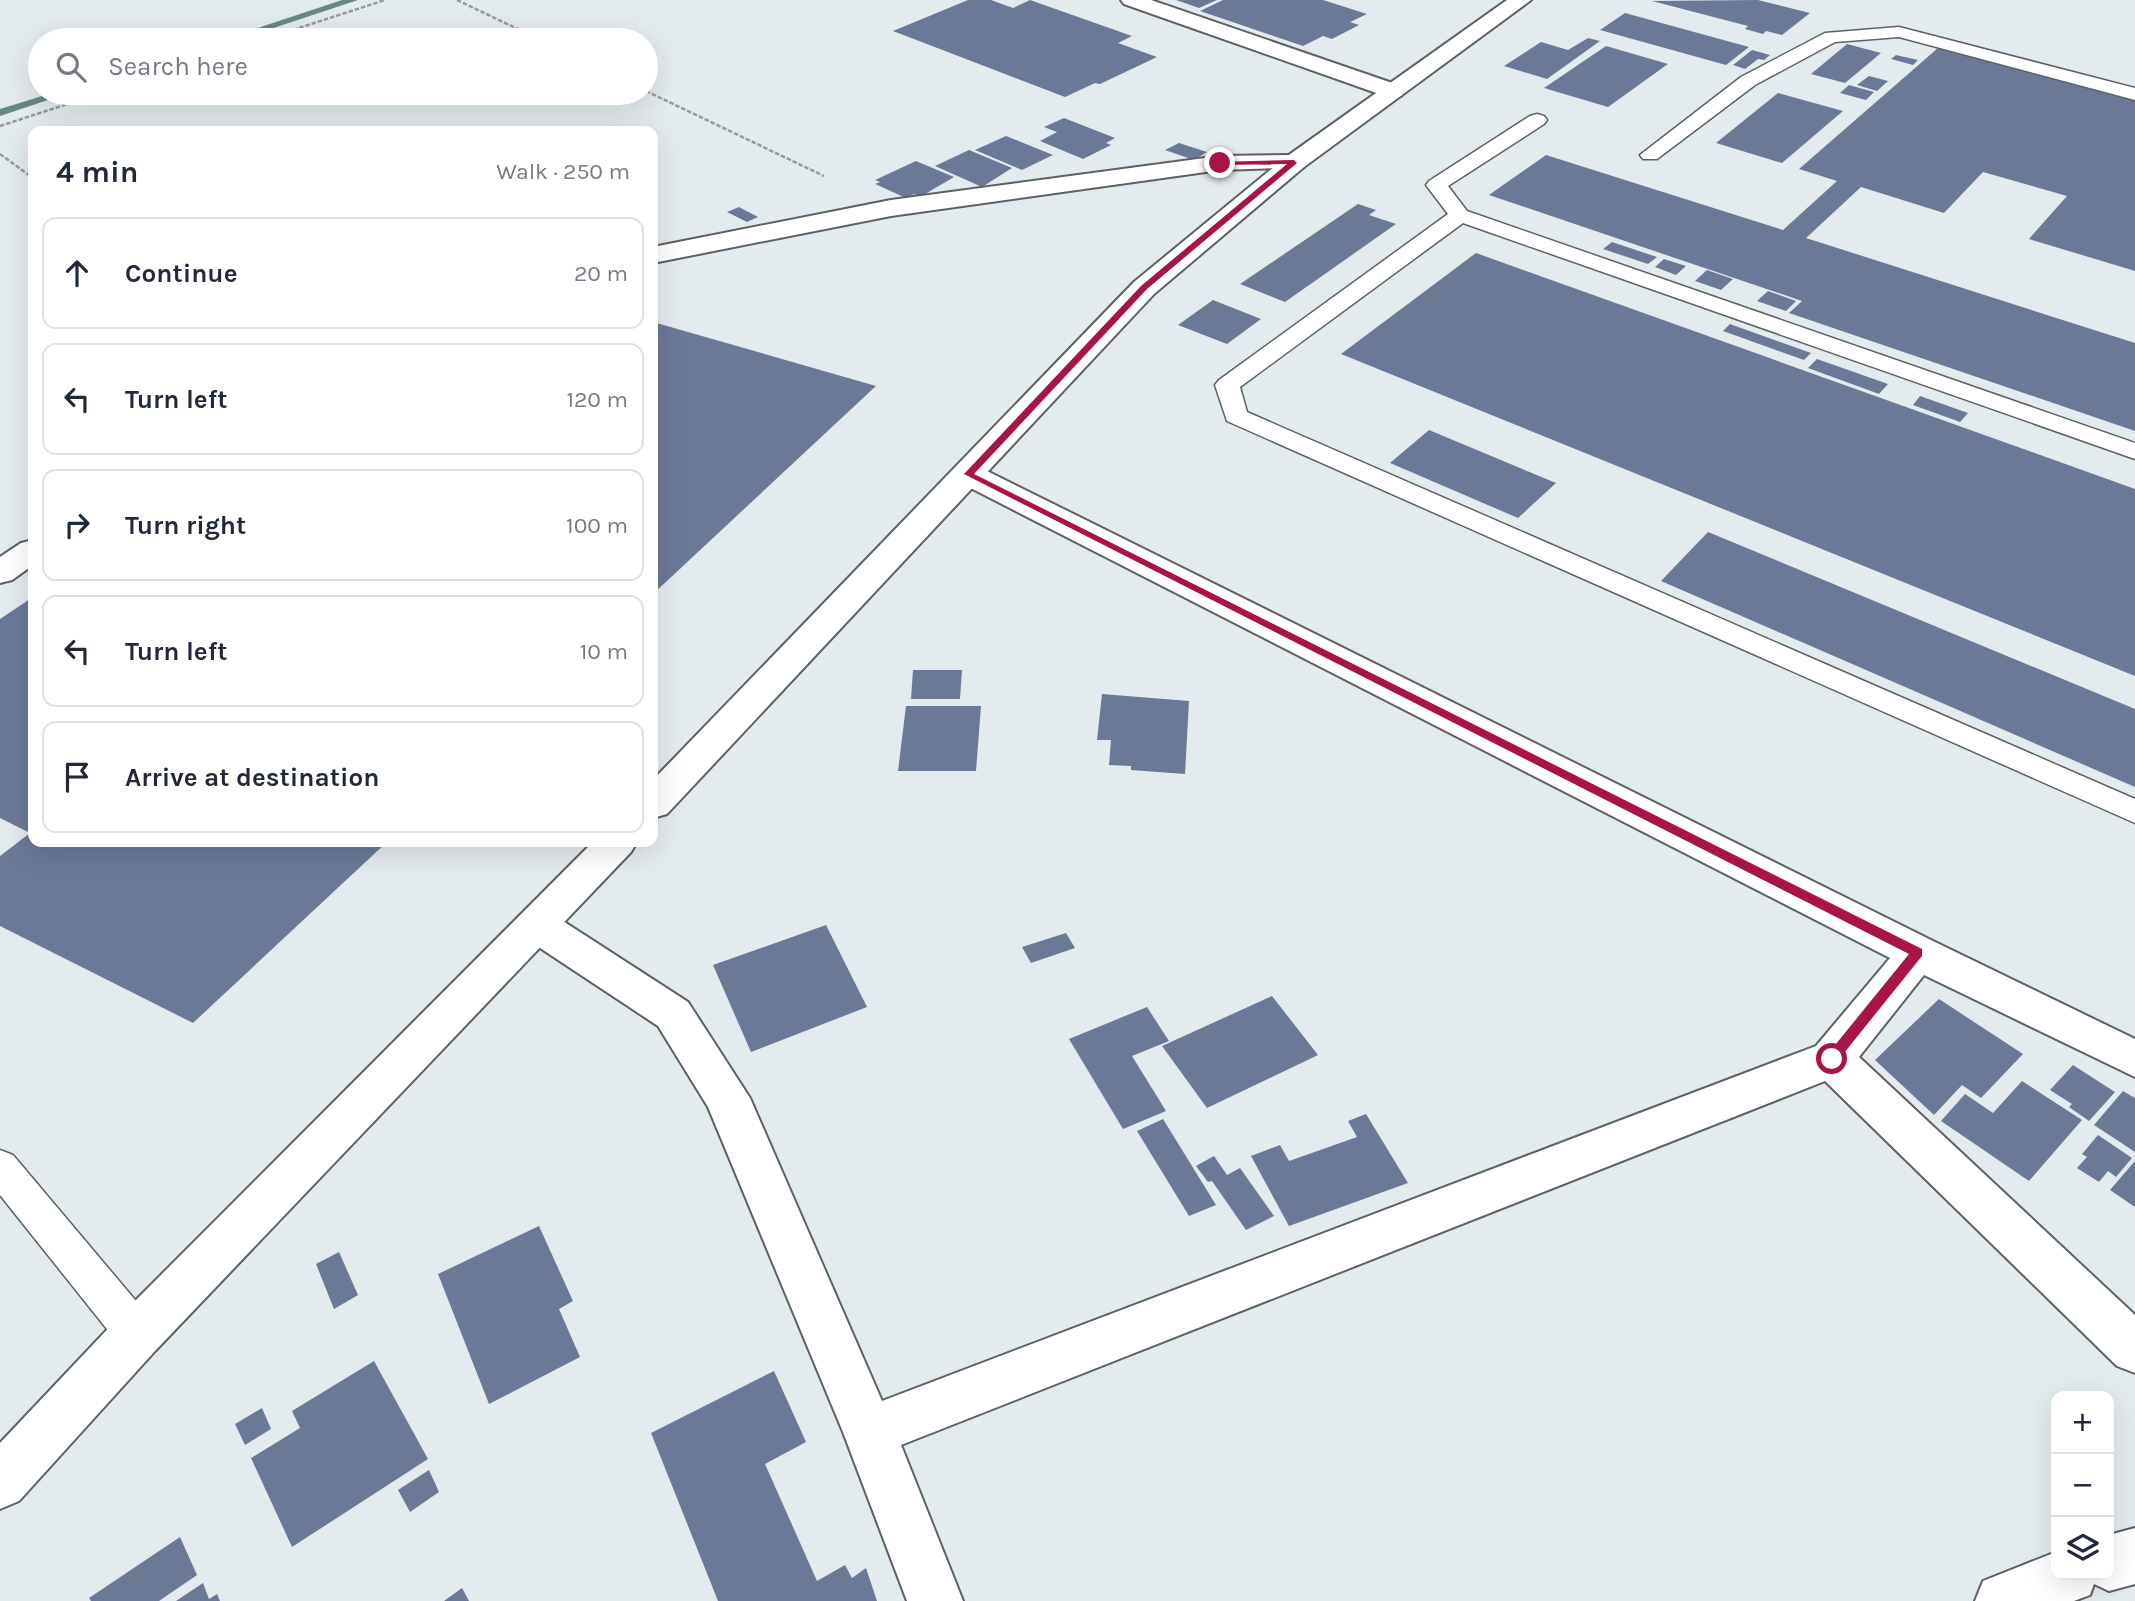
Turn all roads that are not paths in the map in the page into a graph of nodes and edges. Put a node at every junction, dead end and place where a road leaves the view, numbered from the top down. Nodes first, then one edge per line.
1 (1131, 0) edge
2 (1521, 0) edge
3 (1393, 91) junction
4 (2135, 94) edge
5 (1537, 120) dead end
6 (1650, 155) dead end
7 (1294, 162) junction
8 (1460, 215) junction
9 (658, 254) edge
10 (2135, 451) edge
11 (968, 474) junction
12 (28, 553) edge
13 (0, 573) edge
14 (658, 799) edge
15 (2135, 812) edge
16 (612, 847) edge
17 (537, 925) junction
18 (1918, 953) junction
19 (1832, 1059) junction
20 (2135, 1059) edge
21 (0, 1167) edge
22 (137, 1334) junction
23 (2135, 1349) edge
24 (869, 1432) junction
25 (0, 1482) edge
26 (2135, 1556) edge
27 (2114, 1562) edge
28 (2057, 1580) edge
29 (935, 1601) edge
30 (2003, 1601) edge

1 - 3 street
2 - 3 street
3 - 7 street
4 - 6 lane
5 - 8 lane
7 - 9 street
7 - 11 street
8 - 10 lane
8 - 15 lane
11 - 14 street
11 - 18 street
12 - 13 street
16 - 17 street
17 - 22 street
17 - 24 street
18 - 19 street
18 - 20 street
19 - 23 street
19 - 24 street
21 - 22 lane
22 - 25 street
24 - 29 street
26 - 27 street
28 - 30 street

